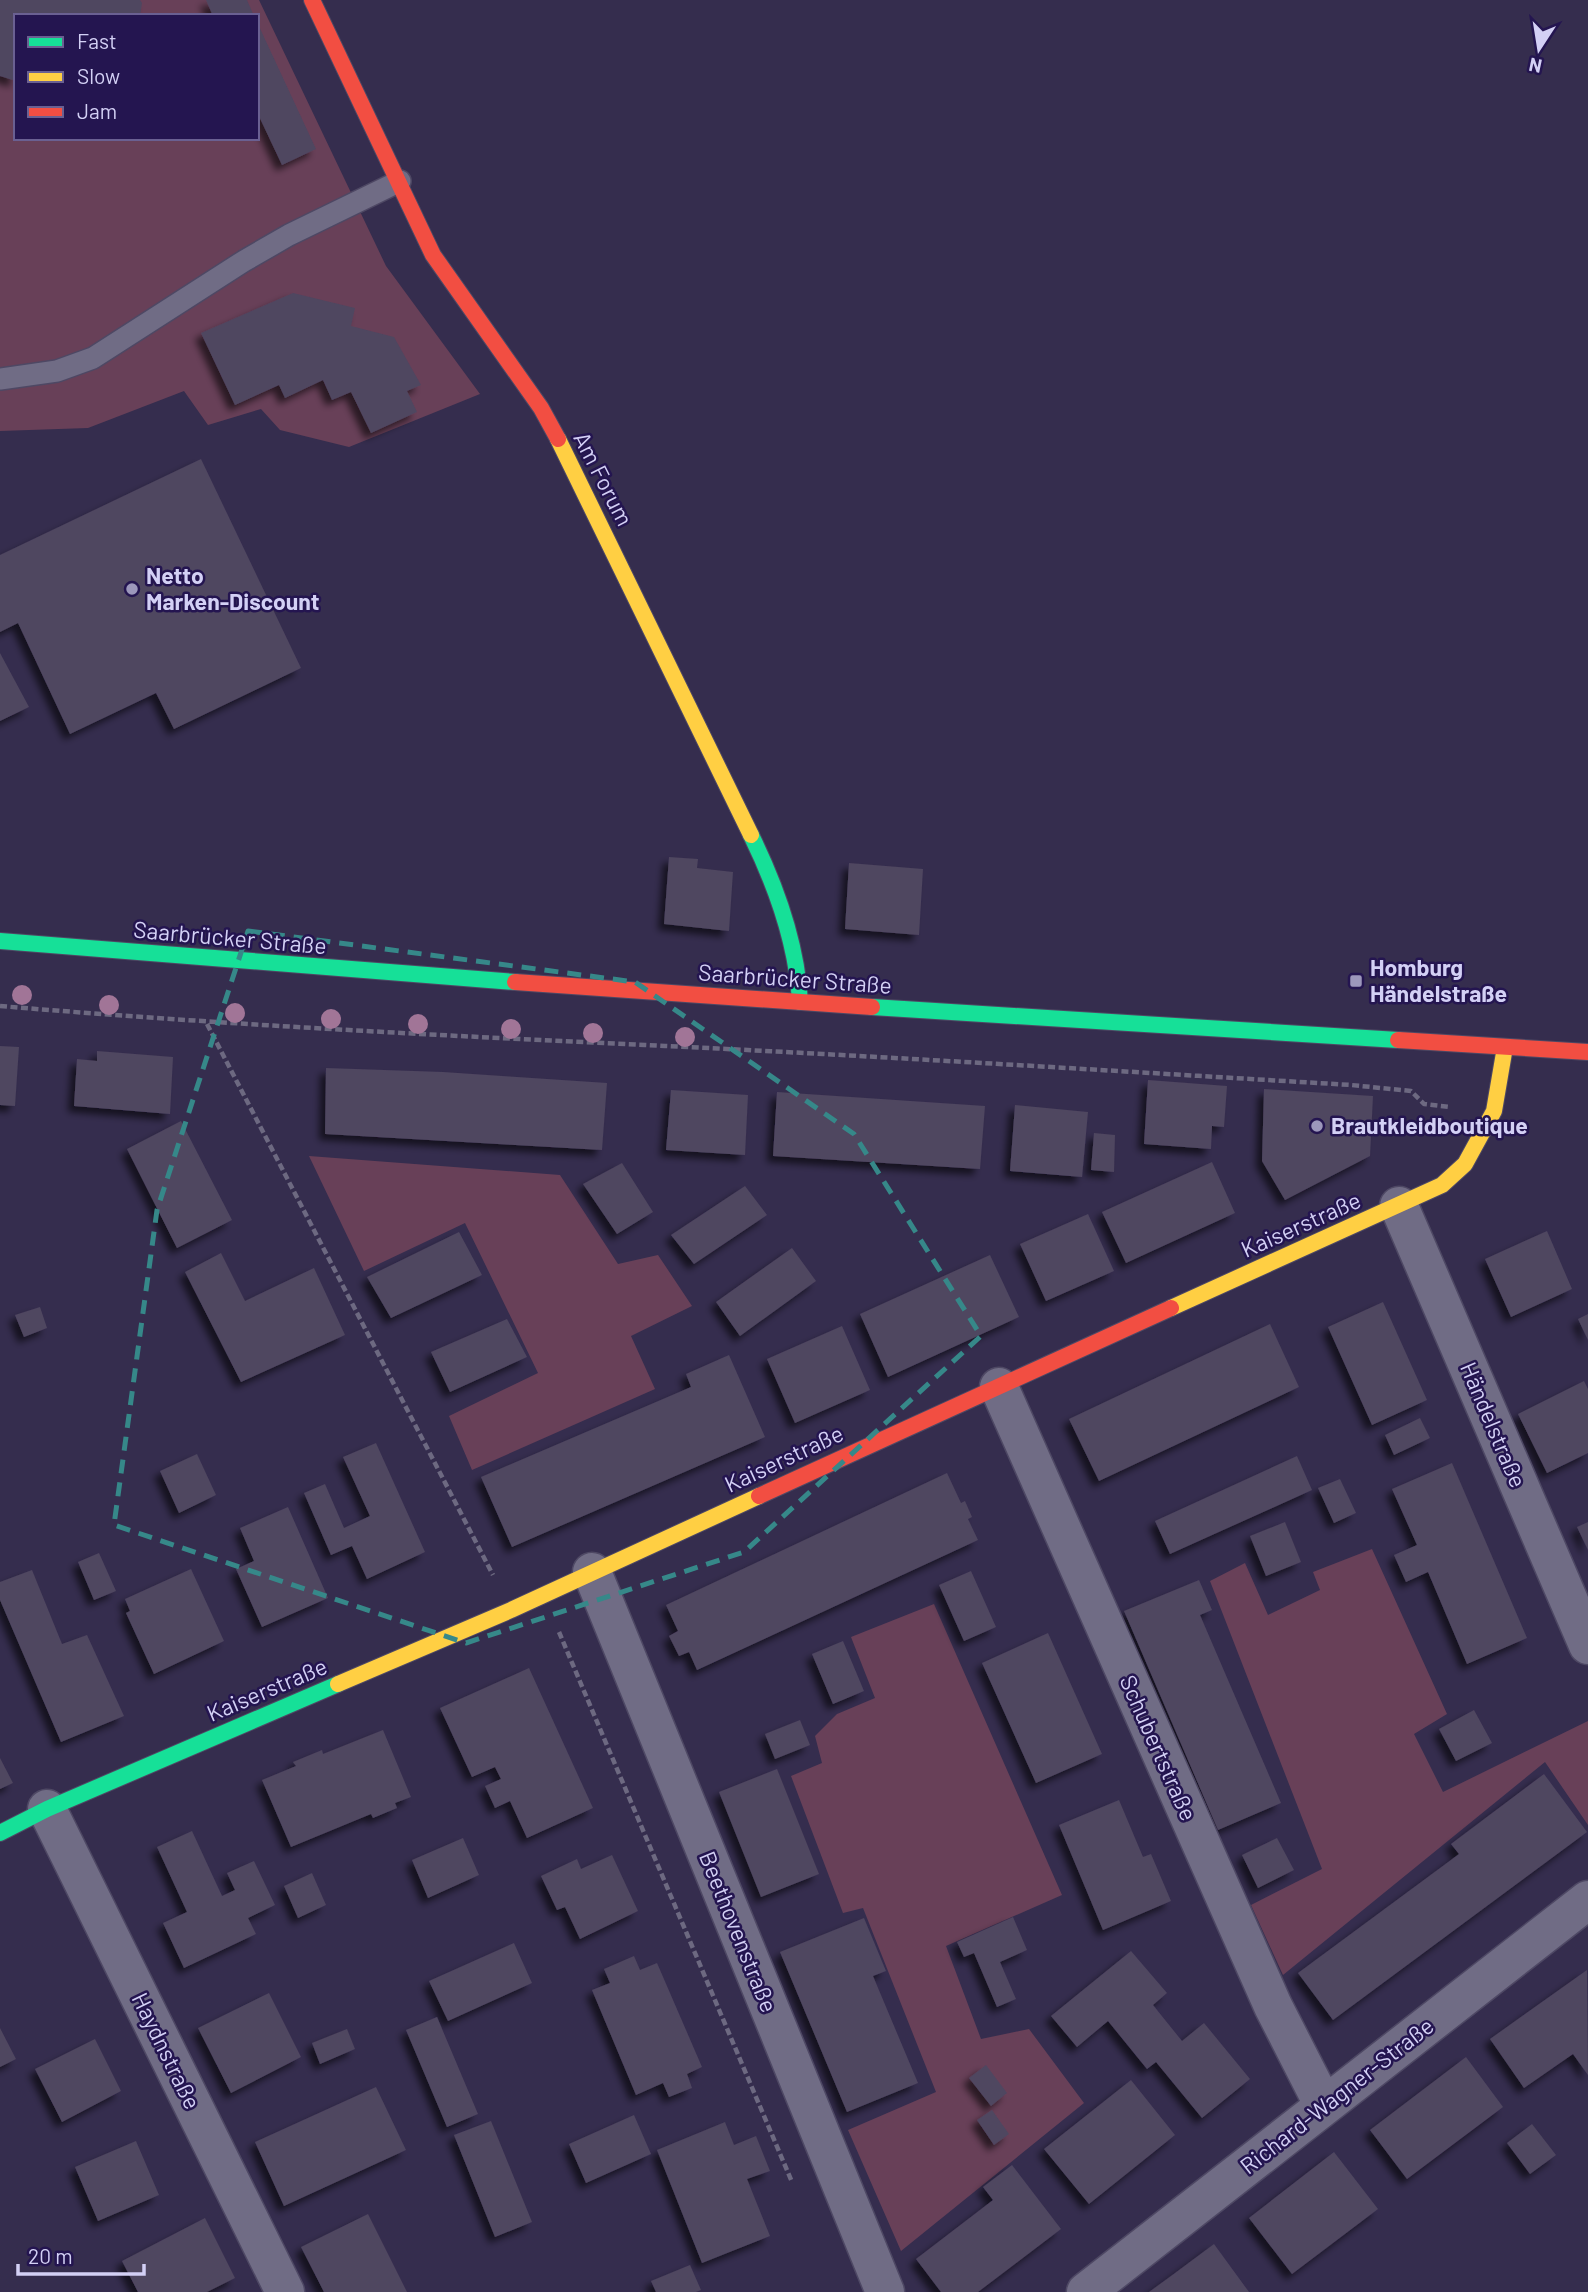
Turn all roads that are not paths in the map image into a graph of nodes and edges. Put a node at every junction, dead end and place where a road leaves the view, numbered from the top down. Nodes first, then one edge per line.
1 (312, 0) edge
2 (400, 181) junction
3 (5, 373) edge
4 (0, 941) edge
5 (800, 1002) junction
6 (1505, 1047) junction
7 (1588, 1052) edge
8 (1399, 1206) junction
9 (999, 1387) junction
10 (592, 1572) junction
11 (1588, 1645) edge
12 (47, 1810) junction
13 (0, 1833) edge
14 (1588, 1900) edge
15 (1324, 2106) junction
16 (285, 2292) edge
17 (886, 2292) edge
18 (1086, 2292) edge

1 - 2 street, Am Forum
2 - 3 lane
2 - 5 street, Am Forum
4 - 5 street, Saarbrücker Straße
5 - 6 street, Saarbrücker Straße
6 - 7 street, Saarbrücker Straße
6 - 8 street, Kaiserstraße
8 - 9 street, Kaiserstraße
8 - 11 street, Händelstraße
9 - 10 street, Kaiserstraße
9 - 15 street, Schubertstraße
10 - 12 street, Kaiserstraße
10 - 17 street, Beethovenstraße
12 - 13 street, Kaiserstraße
12 - 16 street, Haydnstraße
14 - 15 street, Richard-Wagner-Straße
15 - 18 street, Richard-Wagner-Straße

